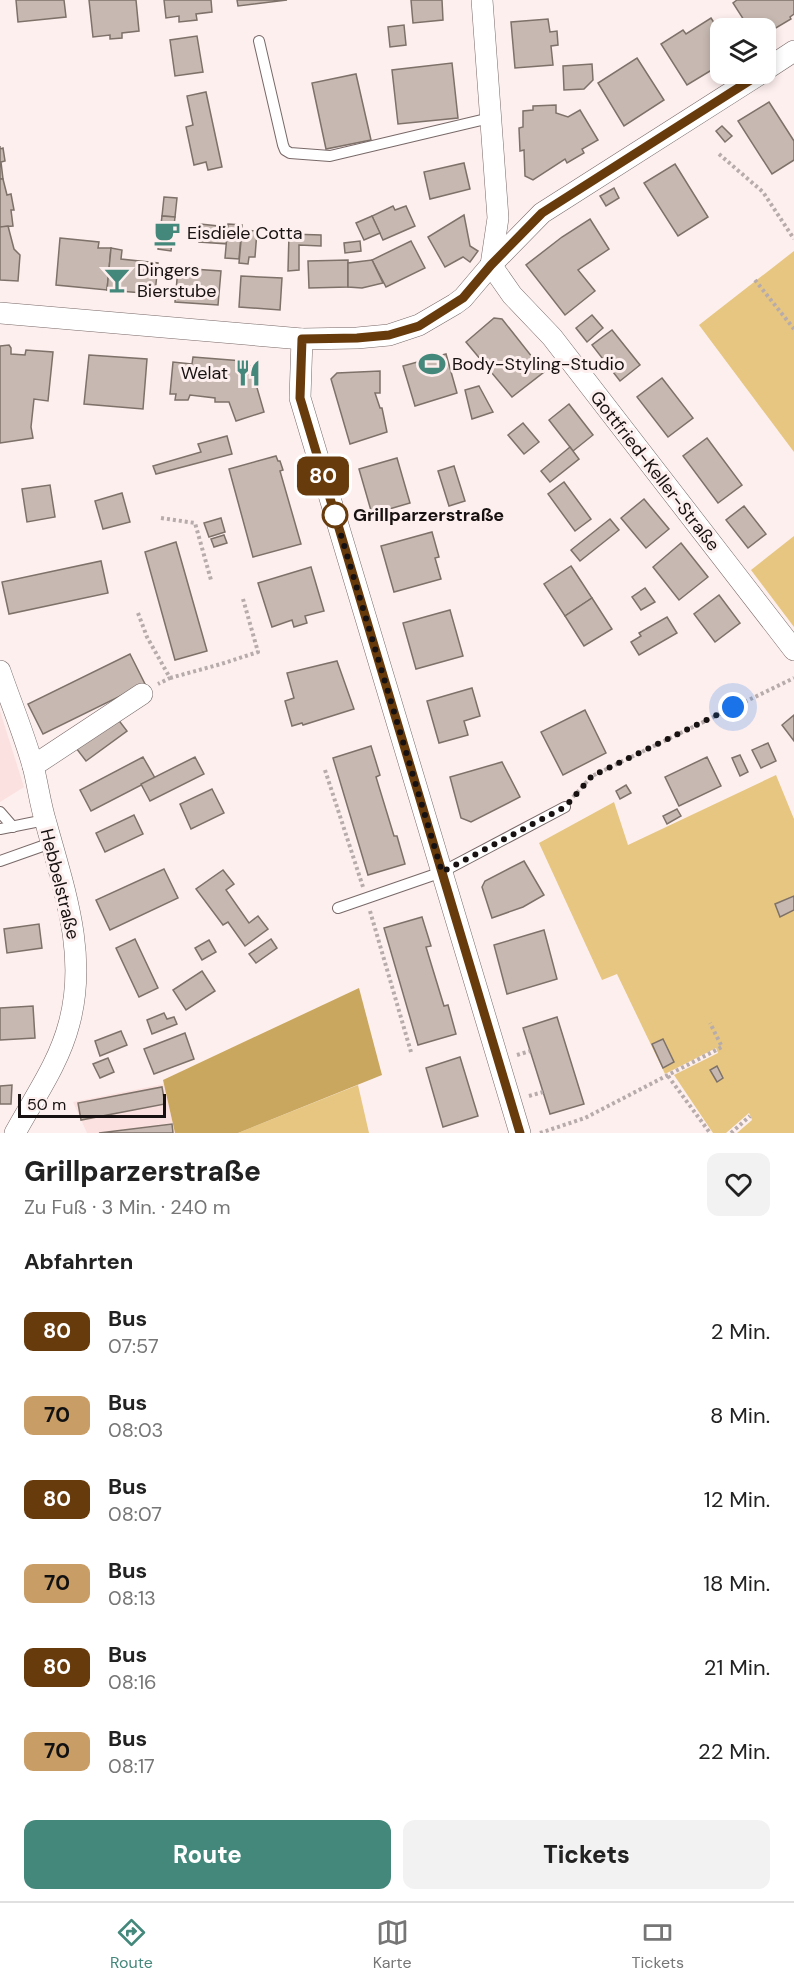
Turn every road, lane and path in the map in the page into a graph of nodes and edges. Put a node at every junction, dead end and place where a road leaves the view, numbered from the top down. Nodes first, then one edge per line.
1 (482, 0) edge
2 (259, 41) dead end
3 (794, 51) edge
4 (776, 63) edge
5 (744, 84) edge
6 (490, 118) junction
7 (719, 154) dead end
8 (794, 239) edge
9 (491, 265) junction
10 (755, 280) dead end
11 (0, 313) edge
12 (794, 330) edge
13 (302, 339) junction
14 (161, 518) dead end
15 (211, 580) dead end
16 (243, 599) dead end
17 (138, 613) dead end
18 (794, 650) edge
19 (0, 671) edge
20 (170, 678) junction
21 (794, 678) edge
22 (163, 681) dead end
23 (142, 694) dead end
24 (33, 766) junction
25 (565, 807) joint
26 (0, 812) edge
27 (45, 820) junction
28 (13, 827) junction
29 (0, 829) edge
30 (51, 843) junction
31 (0, 861) edge
32 (442, 872) junction
33 (338, 908) dead end
34 (710, 1023) dead end
35 (668, 1076) junction
36 (750, 1118) dead end
37 (15, 1133) edge
38 (520, 1133) edge
39 (540, 1133) edge
40 (710, 1133) edge
41 (730, 1133) edge

1 - 6 street
2 - 6 lane
3 - 4 street
5 - 9 street
6 - 9 street
7 - 8 path
9 - 13 street
9 - 18 street, Gottfried-Keller-Straße
10 - 12 path
11 - 13 street
13 - 32 street
14 - 15 path
16 - 20 path
17 - 20 path
19 - 24 street, Hebbelstraße
20 - 22 path
21 - 25 path
23 - 24 street
24 - 27 street, Hebbelstraße
25 - 32 lane
26 - 28 lane
27 - 28 lane
27 - 30 street, Hebbelstraße
28 - 29 lane
30 - 31 lane
30 - 37 street, Hebbelstraße
32 - 33 lane
32 - 38 street
34 - 35 path
35 - 39 path
35 - 40 path
36 - 41 path

